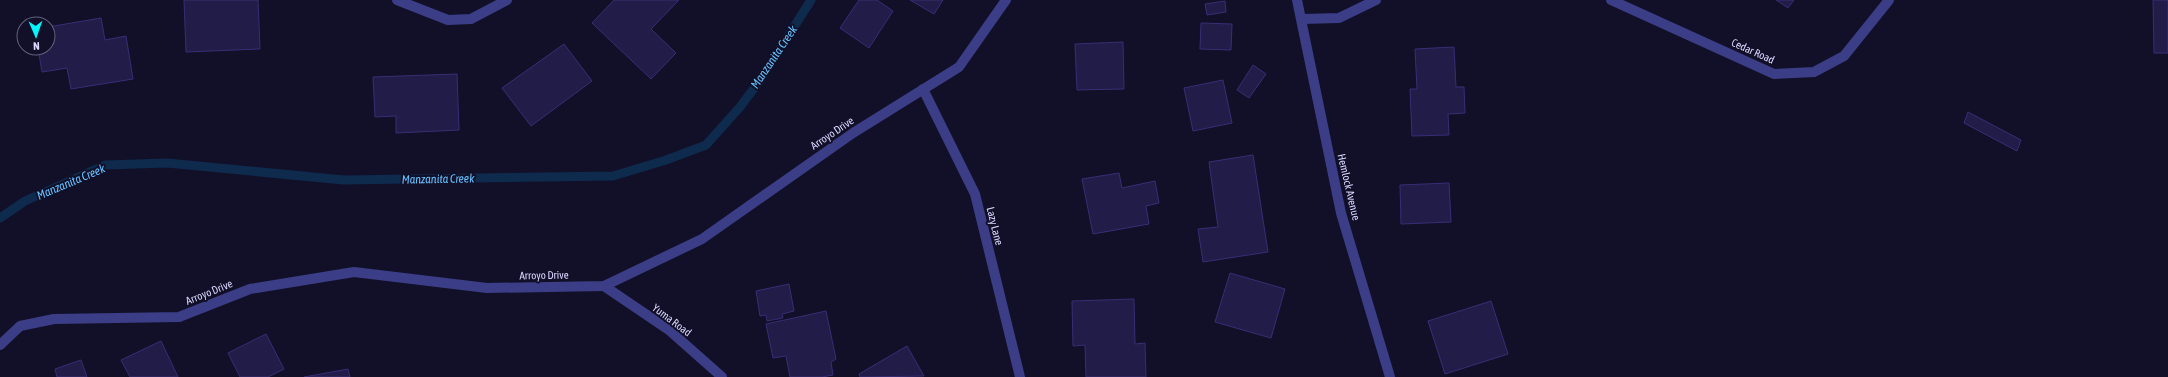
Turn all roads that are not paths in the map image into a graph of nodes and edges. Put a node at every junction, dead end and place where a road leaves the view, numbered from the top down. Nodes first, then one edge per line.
1 (397, 0) edge
2 (507, 0) edge
3 (1006, 0) edge
4 (1297, 0) edge
5 (1376, 0) edge
6 (1611, 0) edge
7 (1889, 0) edge
8 (1302, 19) junction
9 (922, 89) junction
10 (604, 286) junction
11 (0, 345) edge
12 (722, 377) edge
13 (1020, 377) edge
14 (1390, 377) edge

1 - 2 street
3 - 9 street, Arroyo Drive
4 - 8 street, Hemlock Avenue
5 - 8 street
6 - 7 street, Cedar Road
8 - 14 street, Hemlock Avenue
9 - 10 street, Arroyo Drive
9 - 13 street, Lazy Lane
10 - 11 street, Arroyo Drive
10 - 12 street, Yuma Road

